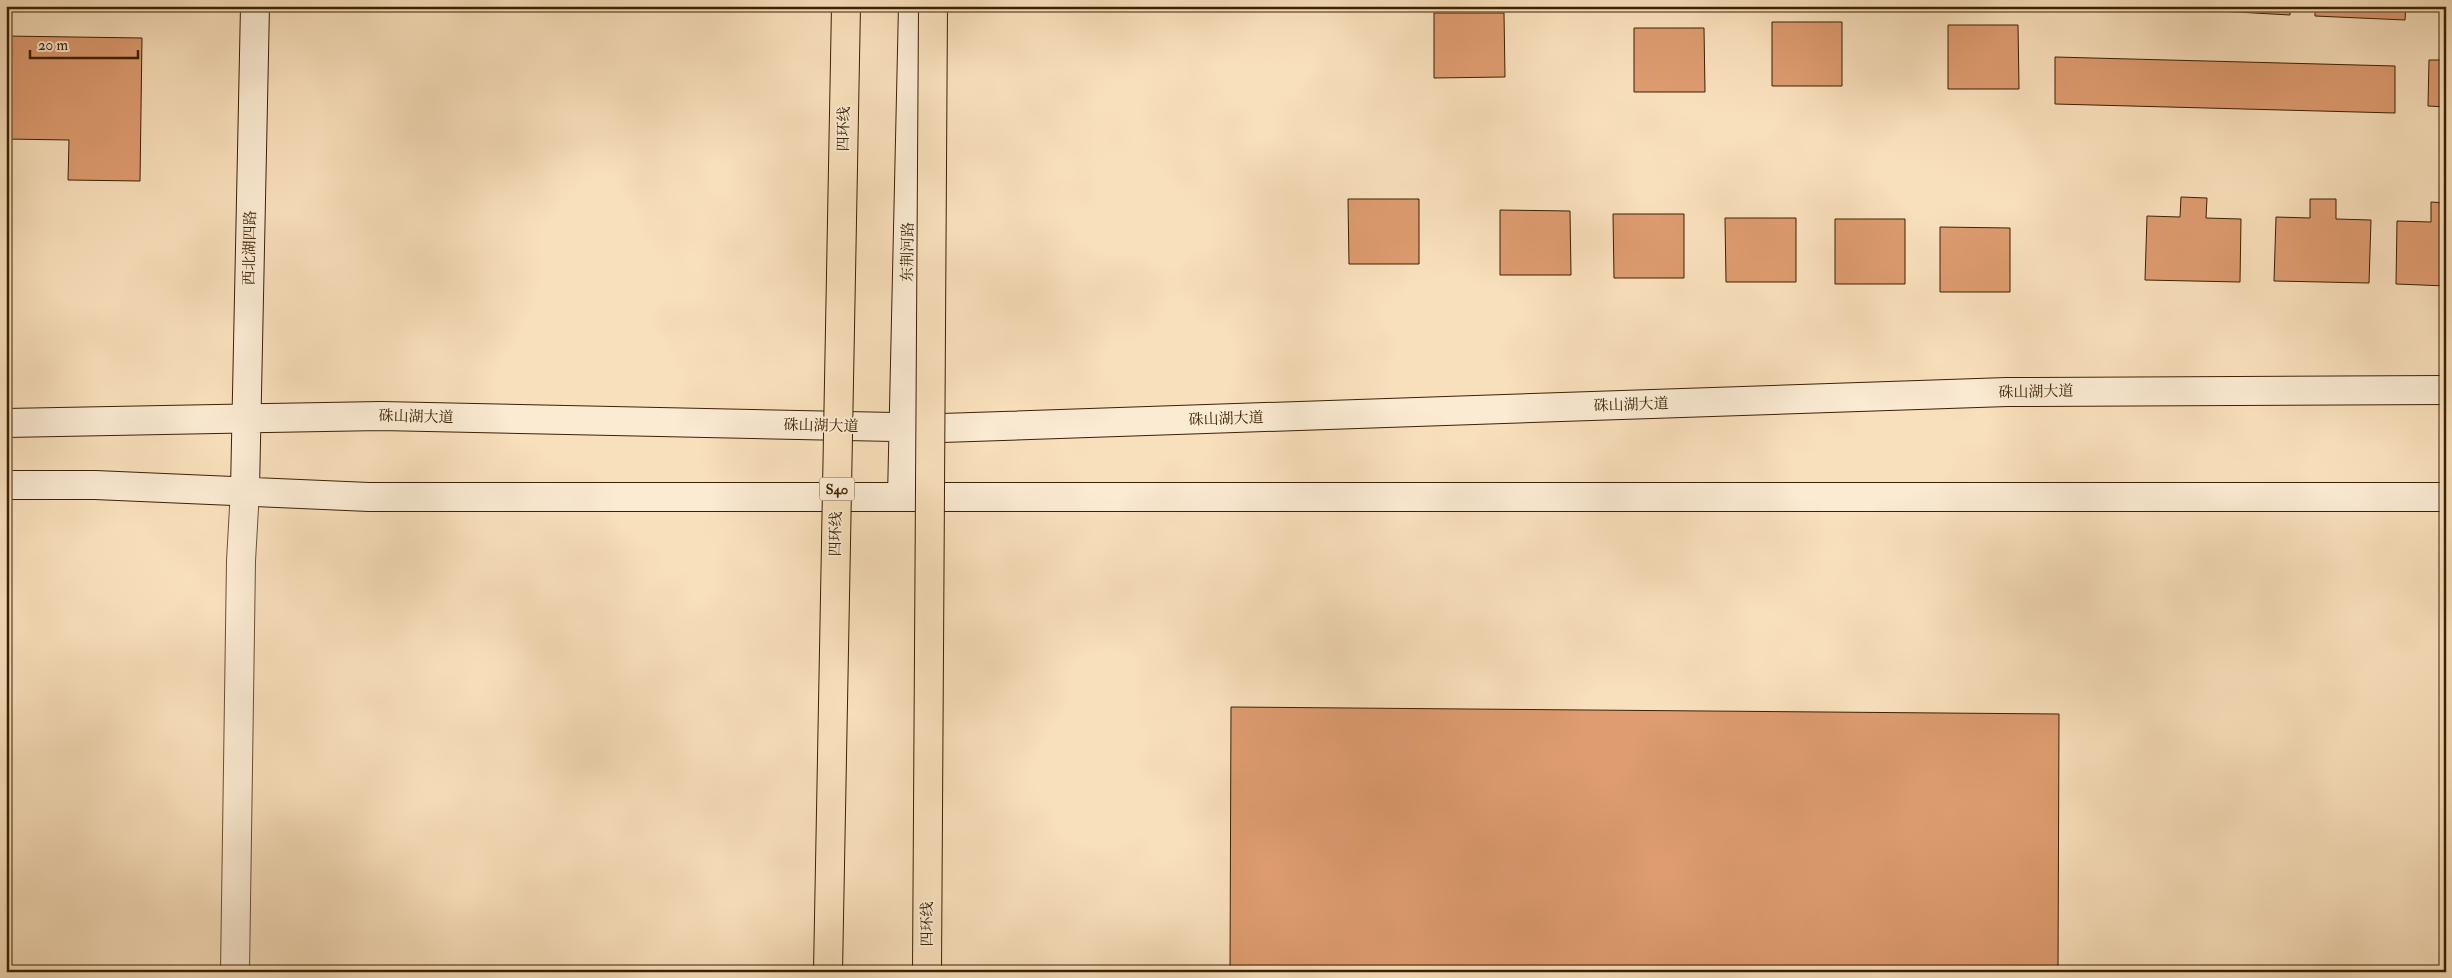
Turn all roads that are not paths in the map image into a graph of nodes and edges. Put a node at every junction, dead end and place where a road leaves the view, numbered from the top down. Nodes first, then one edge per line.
1 (256, 6) edge
2 (846, 6) edge
3 (913, 6) edge
4 (932, 6) edge
5 (2446, 390) edge
6 (246, 419) junction
7 (6, 423) edge
8 (904, 428) junction
9 (6, 485) edge
10 (245, 490) junction
11 (902, 497) junction
12 (2446, 497) edge
13 (235, 972) edge
14 (828, 972) edge
15 (927, 972) edge

1 - 6 main road, 西北湖四路
2 - 14 highway, 四环线 / S40, bridge
3 - 8 main road, 东荆河路
4 - 15 highway, 四环线, bridge
5 - 8 main road, 硃山湖大道
6 - 7 main road, 硃山湖大道
6 - 8 main road, 硃山湖大道
6 - 10 main road, 西北湖四路
8 - 11 main road, 东荆河路
9 - 10 main road
10 - 11 main road
10 - 13 main road, 西北湖四路
11 - 12 main road

